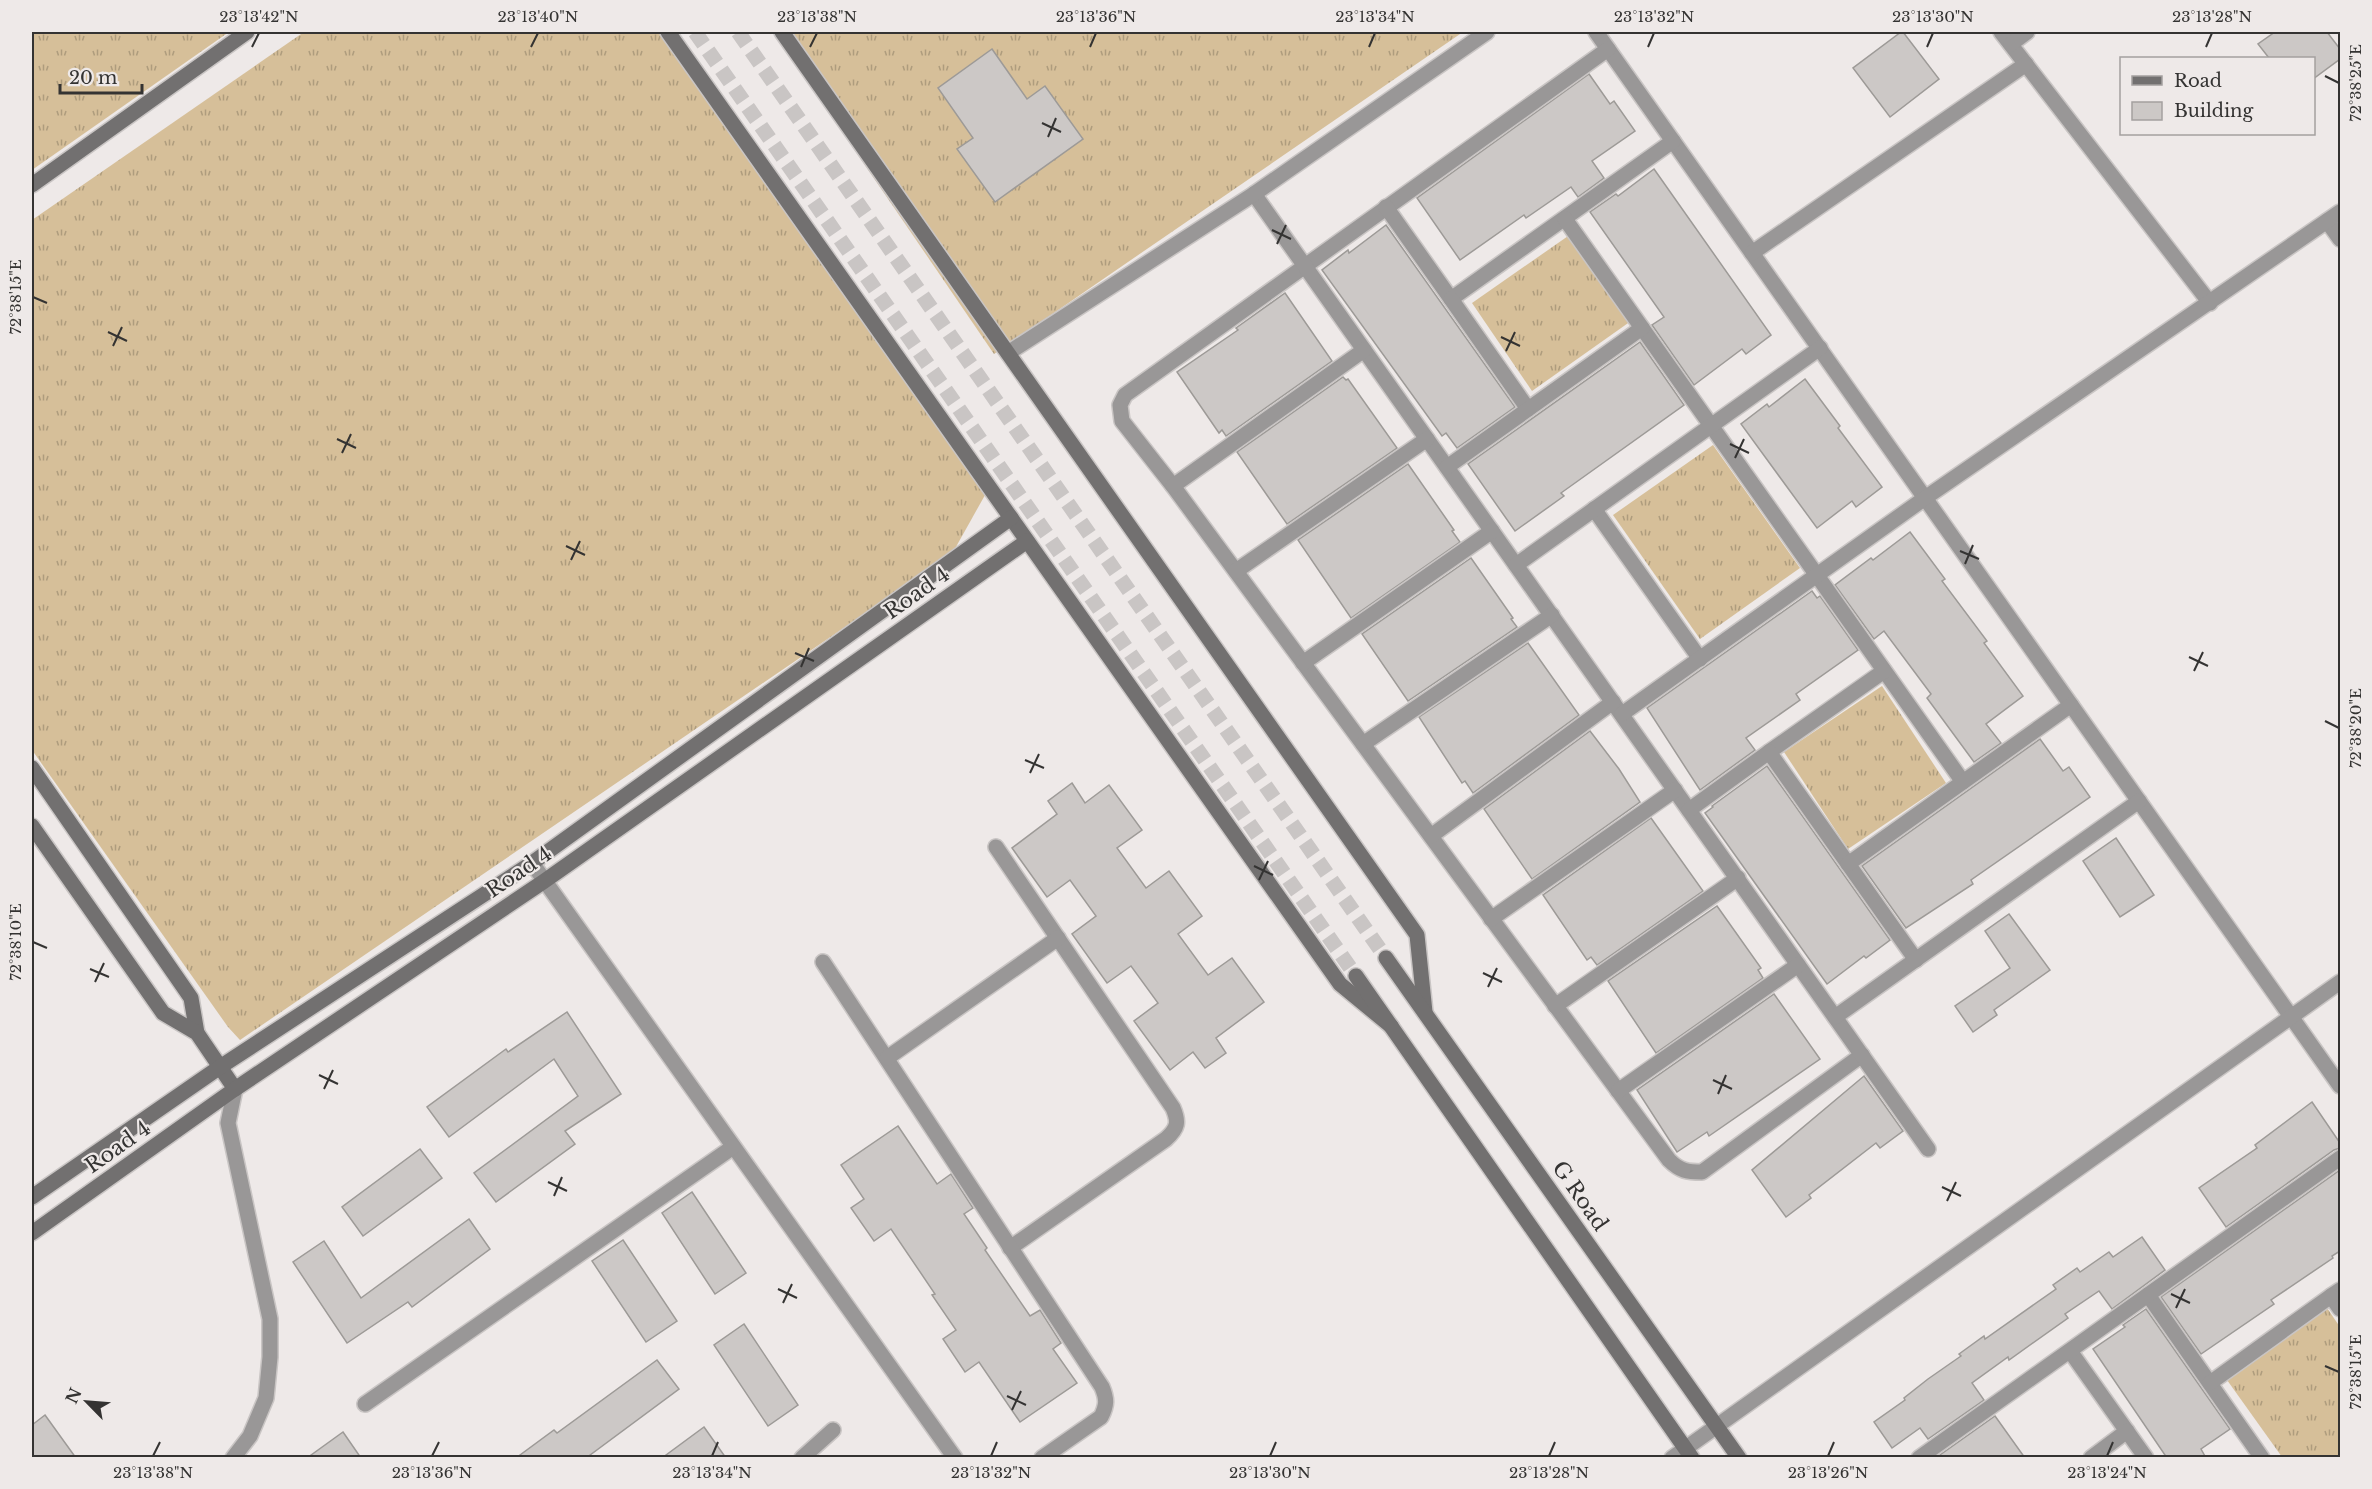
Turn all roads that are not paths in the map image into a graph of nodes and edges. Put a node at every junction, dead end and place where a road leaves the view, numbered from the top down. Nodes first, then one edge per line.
1 (247, 32) edge
2 (668, 32) edge
3 (782, 32) edge
4 (1487, 32) edge
5 (1596, 32) edge
6 (2001, 32) edge
7 (2026, 32) edge
8 (2011, 44) junction
9 (1608, 49) junction
10 (2026, 64) junction
11 (1673, 141) junction
12 (32, 185) edge
13 (1254, 194) junction
14 (1386, 207) junction
15 (2340, 212) edge
16 (1565, 219) junction
17 (2327, 221) junction
18 (2340, 239) edge
19 (1752, 253) junction
20 (1305, 266) junction
21 (1451, 299) junction
22 (2210, 303) junction
23 (1642, 328) junction
24 (1820, 348) junction
25 (1364, 350) junction
26 (1008, 353) junction
27 (1528, 409) junction
28 (1711, 426) junction
29 (1427, 439) junction
30 (1447, 467) junction
31 (1173, 486) junction
32 (1925, 498) junction
33 (1594, 509) junction
34 (1011, 518) junction
35 (1492, 531) junction
36 (1027, 541) junction
37 (1516, 565) junction
38 (1236, 571) junction
39 (1817, 575) junction
40 (1552, 615) junction
41 (1700, 659) junction
42 (1304, 663) junction
43 (1884, 671) junction
44 (2071, 705) junction
45 (1617, 708) junction
46 (1363, 744) junction
47 (1769, 752) junction
48 (32, 768) edge
49 (1963, 782) junction
50 (1675, 790) junction
51 (2139, 801) junction
52 (1689, 810) junction
53 (32, 826) edge
54 (1431, 836) junction
55 (996, 847) dead end
56 (532, 864) junction
57 (1848, 864) junction
58 (1738, 878) junction
59 (543, 882) junction
60 (1491, 919) junction
61 (1058, 938) junction
62 (1386, 958) tunnel mouth
63 (1916, 960) junction
64 (823, 962) dead end
65 (1798, 965) junction
66 (1356, 976) tunnel mouth
67 (2340, 982) edge
68 (1555, 1005) junction
69 (1425, 1012) junction
70 (1835, 1017) junction
71 (2292, 1018) junction
72 (1391, 1026) junction
73 (196, 1033) junction
74 (1862, 1055) junction
75 (886, 1058) junction
76 (220, 1067) junction
77 (2340, 1086) edge
78 (235, 1089) junction
79 (1618, 1092) junction
80 (733, 1147) junction
81 (1928, 1149) dead end
82 (2340, 1158) edge
83 (32, 1197) edge
84 (32, 1233) edge
85 (1010, 1248) junction
86 (2148, 1295) junction
87 (2337, 1299) edge
88 (2070, 1351) junction
89 (2210, 1383) junction
90 (365, 1404) dead end
91 (1716, 1424) junction
92 (833, 1430) dead end
93 (2127, 1431) junction
94 (1689, 1452) edge
95 (233, 1458) edge
96 (802, 1458) edge
97 (955, 1458) edge
98 (1042, 1458) edge
99 (1672, 1458) edge
100 (1739, 1458) edge
101 (1919, 1458) edge
102 (2091, 1458) edge
103 (2146, 1458) edge
104 (2262, 1458) edge

1 - 12 street
2 - 34 street
3 - 26 street
4 - 13 street
5 - 9 street
6 - 8 street
7 - 8 street
8 - 10 street
9 - 11 street
9 - 14 street
10 - 19 street
10 - 22 street
11 - 16 street
11 - 19 street
13 - 20 street
13 - 26 street
14 - 20 street
14 - 21 street
15 - 17 street
16 - 21 street
16 - 23 street
17 - 18 street
17 - 22 street
19 - 24 street
20 - 25 street
20 - 31 street
21 - 27 street
22 - 32 street
23 - 27 street
23 - 28 street
24 - 28 street
24 - 32 street
25 - 29 street
25 - 31 street
26 - 69 street
27 - 30 street
28 - 33 street
28 - 39 street
29 - 30 street
29 - 38 street
30 - 35 street
31 - 38 street
32 - 39 street
32 - 44 street
33 - 37 street
33 - 41 street
34 - 36 street
34 - 56 street, Road 4
35 - 37 street
35 - 42 street
36 - 59 street, Road 4
36 - 72 street
37 - 40 street
38 - 42 street
39 - 41 street
39 - 43 street
40 - 45 street
40 - 46 street
41 - 45 street
42 - 46 street
43 - 47 street
43 - 49 street
44 - 49 street
44 - 51 street
45 - 50 street
45 - 54 street
46 - 54 street
47 - 52 street
47 - 57 street
48 - 73 street
49 - 57 street
50 - 52 street
50 - 60 street
51 - 63 street
51 - 71 street
52 - 58 street
53 - 73 street
54 - 60 street
55 - 61 street
56 - 59 street
56 - 76 street, Road 4
57 - 63 street
58 - 65 street
58 - 68 street
59 - 78 street, Road 4
59 - 80 street
60 - 68 street
61 - 75 street
61 - 85 street
62 - 69 street, G Road
63 - 70 street
64 - 75 street
65 - 70 street
65 - 79 street
66 - 72 street
67 - 71 street
68 - 79 street
69 - 91 street, G Road
70 - 74 street
71 - 77 street
71 - 91 street
72 - 94 street
73 - 76 street
74 - 79 street
74 - 81 street
75 - 85 street
76 - 78 street
76 - 83 street, Road 4
78 - 84 street, Road 4
78 - 95 street
80 - 90 street
80 - 97 street
82 - 86 street
85 - 98 street
86 - 88 street
86 - 89 street
87 - 89 street
88 - 93 street
88 - 101 street
89 - 104 street
91 - 94 street
91 - 100 street, G Road
92 - 96 street
93 - 102 street
93 - 103 street
94 - 99 street

